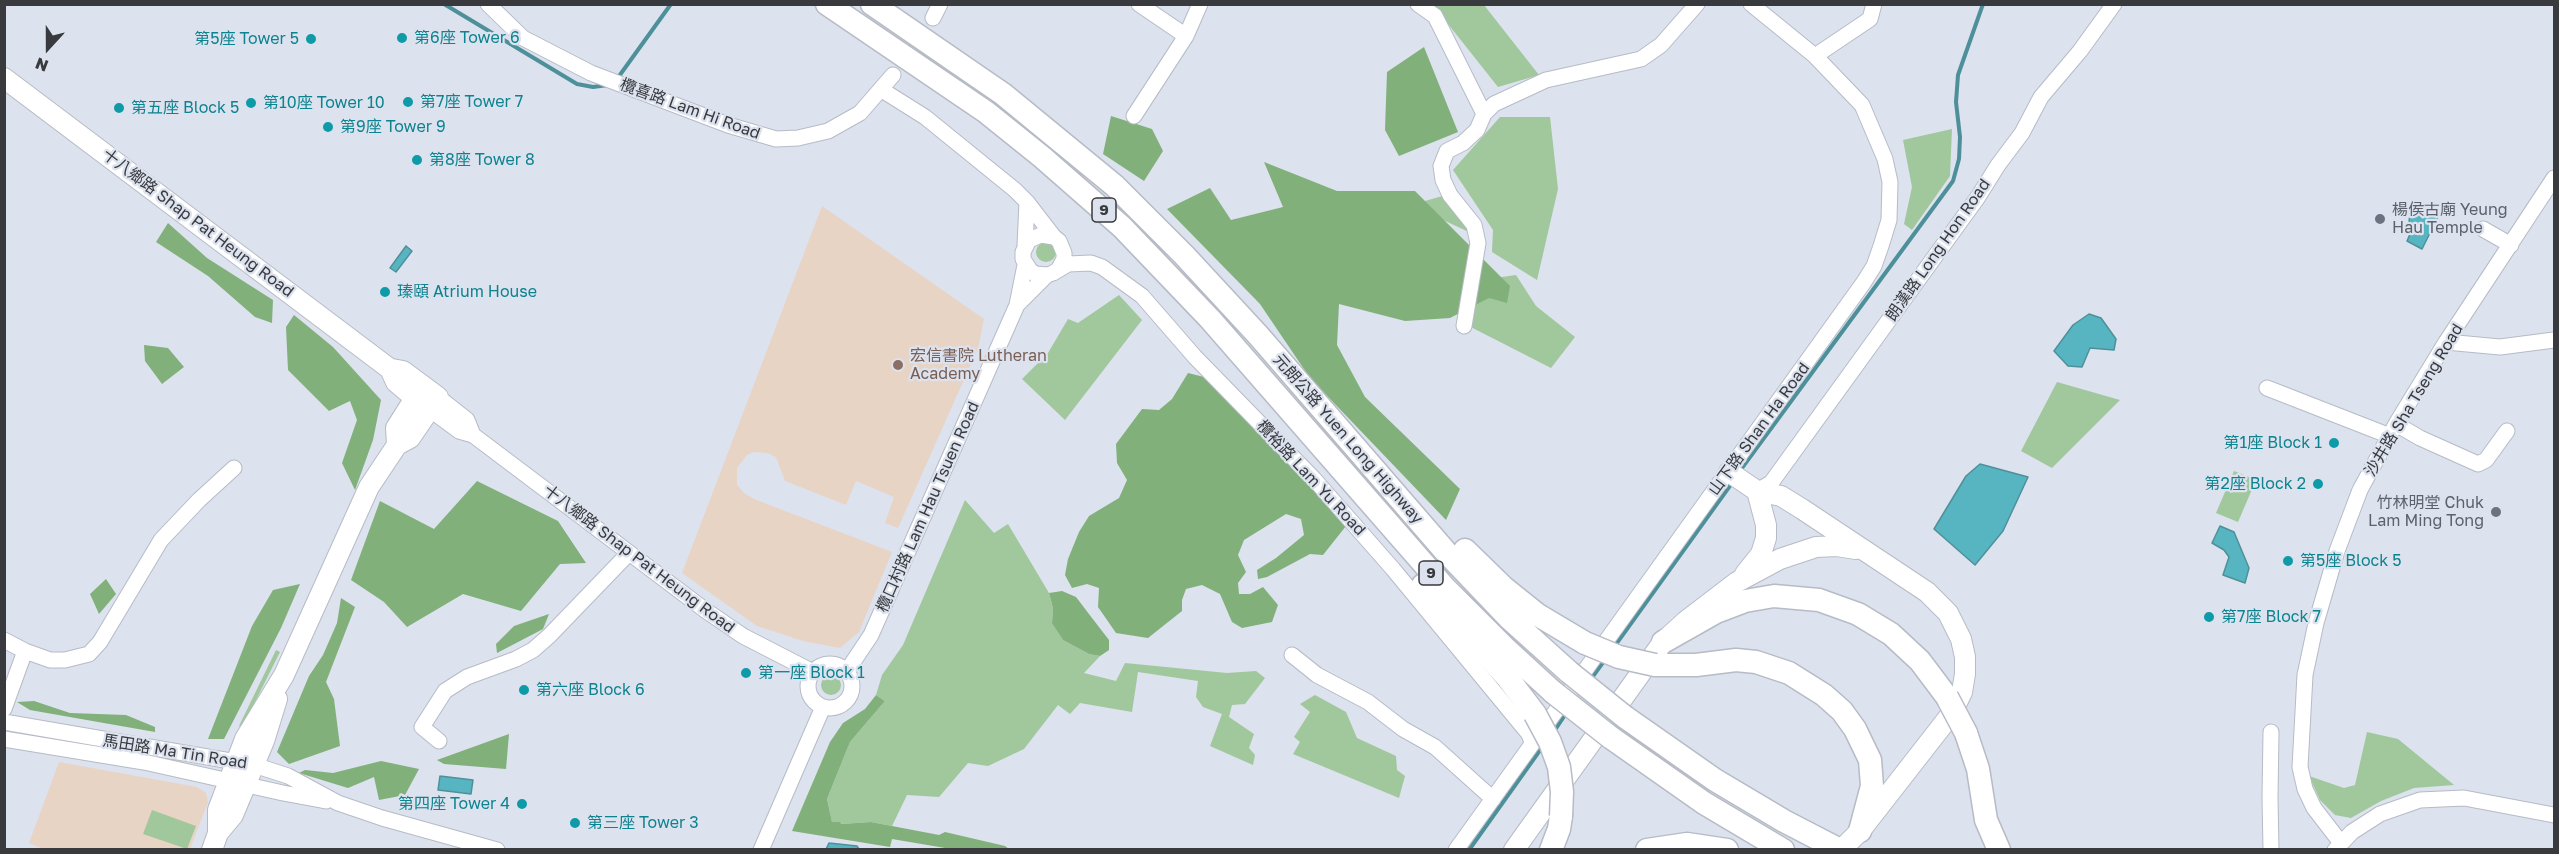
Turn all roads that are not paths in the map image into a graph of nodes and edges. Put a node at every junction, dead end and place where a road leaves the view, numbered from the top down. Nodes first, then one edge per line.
1 (488, 4) edge
2 (827, 4) edge
3 (872, 4) edge
4 (1139, 4) edge
5 (1200, 4) edge
6 (1418, 4) edge
7 (1697, 4) edge
8 (1751, 4) edge
9 (1874, 4) edge
10 (2114, 4) edge
11 (1185, 36) junction
12 (1815, 56) junction
13 (893, 75) dead end
14 (4, 78) edge
15 (882, 90) junction
16 (1484, 114) junction
17 (1134, 116) dead end
18 (2554, 178) edge
19 (1027, 202) junction
20 (2484, 229) dead end
21 (1054, 237) junction
22 (2511, 244) junction
23 (1026, 245) junction
24 (1026, 265) junction
25 (1053, 273) junction
26 (1017, 305) junction
27 (1464, 326) dead end
28 (2554, 340) edge
29 (2446, 342) junction
30 (2267, 388) dead end
31 (427, 398) junction
32 (1337, 428) junction
33 (2393, 430) junction
34 (2507, 431) dead end
35 (1336, 465) junction
36 (234, 468) dead end
37 (1742, 481) junction
38 (629, 553) junction
39 (1867, 554) junction
40 (1737, 582) junction
41 (4, 640) edge
42 (1663, 642) junction
43 (25, 651) junction
44 (1292, 655) dead end
45 (847, 671) junction
46 (813, 672) junction
47 (823, 707) junction
48 (4, 709) edge
49 (4, 722) edge
50 (2271, 732) dead end
51 (4, 739) edge
52 (439, 741) dead end
53 (1532, 742) junction
54 (245, 763) junction
55 (237, 783) junction
56 (1492, 799) junction
57 (338, 802) junction
58 (2554, 815) edge
59 (1860, 831) junction
60 (215, 841) edge
61 (2338, 846) edge
62 (497, 849) edge
63 (761, 849) edge
64 (1456, 849) edge
65 (1514, 849) edge
66 (1551, 849) edge
67 (1647, 849) edge
68 (1727, 849) edge
69 (1783, 849) edge
70 (1840, 849) edge
71 (1999, 849) edge
72 (2271, 849) edge

1 - 15 street, 欖喜路 Lam Hi Road
2 - 35 highway, 元朗公路 Yuen Long Highway / 9
3 - 32 highway, 元朗公路 Yuen Long Highway / 9
4 - 11 street
5 - 11 street
6 - 16 street
7 - 16 street
8 - 12 street, 山下路 Shan Ha Road
9 - 12 street
10 - 37 street, 朗漢路 Long Hon Road
11 - 17 street
12 - 37 street, 山下路 Shan Ha Road
13 - 15 street, 欖喜路 Lam Hi Road
14 - 31 main road, 十八鄉路 Shap Pat Heung Road
15 - 19 street
16 - 27 street
18 - 22 street, 沙井路 Sha Tseng Road
19 - 21 street
19 - 23 street
20 - 22 street
21 - 23 street
21 - 25 street
22 - 29 street, 沙井路 Sha Tseng Road
23 - 24 street, 欖口村路 Lam Hau Tsuen Road
24 - 25 street
24 - 26 street, 欖口村路 Lam Hau Tsuen Road
25 - 26 street, 欖口村路 Lam Hau Tsuen Road
25 - 53 street, 欖裕路 Lam Yu Road
26 - 45 street, 欖口村路 Lam Hau Tsuen Road
28 - 29 street
29 - 33 street, 沙井路 Sha Tseng Road
30 - 33 street
31 - 38 street, 十八鄉路 Shap Pat Heung Road
31 - 54 main road
32 - 59 highway, bridge
32 - 70 highway, 元朗公路 Yuen Long Highway / 9, bridge
33 - 34 street
33 - 61 street, 沙井路 Sha Tseng Road
35 - 66 highway, bridge
35 - 69 highway, 元朗公路 Yuen Long Highway / 9, bridge
36 - 43 street
37 - 39 main road
37 - 40 main road
37 - 53 street, 山下路 Shan Ha Road
38 - 46 street, 十八鄉路 Shap Pat Heung Road
38 - 52 street
39 - 40 main road
39 - 59 main road
40 - 42 main road
41 - 43 street
42 - 65 main road
42 - 71 highway, bridge
43 - 48 street
44 - 56 street
45 - 46 street
45 - 47 street
46 - 47 street
47 - 63 street
49 - 54 street, 馬田路 Ma Tin Road
50 - 72 street
51 - 55 street, 馬田路 Ma Tin Road
53 - 56 street, 山下路 Shan Ha Road
54 - 55 main road
54 - 57 street, 馬田路 Ma Tin Road
55 - 57 street, 馬田路 Ma Tin Road
55 - 60 main road
56 - 64 street, 山下路 Shan Ha Road
57 - 62 street, 馬田路 Ma Tin Road
58 - 61 street
59 - 70 main road
67 - 68 highway

